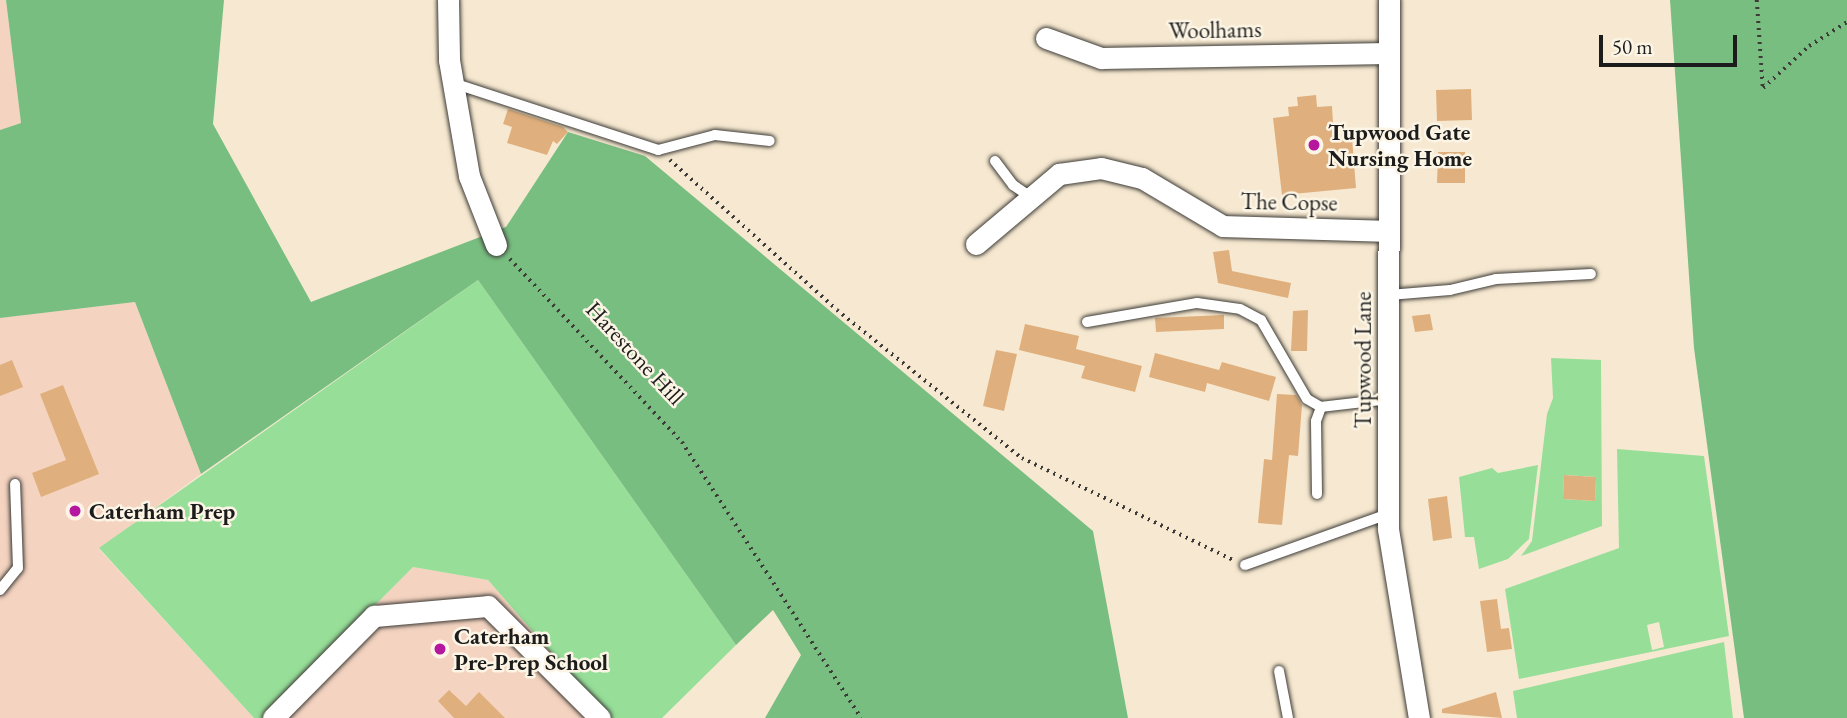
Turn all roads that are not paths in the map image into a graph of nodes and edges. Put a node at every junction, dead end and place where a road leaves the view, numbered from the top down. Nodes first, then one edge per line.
1 (448, 0) edge
2 (1389, 0) edge
3 (1046, 38) dead end
4 (1388, 52) junction
5 (453, 83) junction
6 (770, 141) dead end
7 (995, 161) dead end
8 (1031, 197) junction
9 (1389, 231) junction
10 (976, 244) dead end
11 (496, 245) road end
12 (1591, 275) dead end
13 (1389, 295) junction
14 (1087, 322) dead end
15 (1389, 399) junction
16 (1321, 407) junction
17 (15, 484) dead end
18 (1317, 494) dead end
19 (1388, 514) junction
20 (1245, 565) road end
21 (0, 590) edge
22 (1279, 671) dead end
23 (273, 718) edge
24 (600, 718) edge
25 (1288, 718) edge
26 (1419, 718) edge

1 - 5 street
2 - 4 street, Tupwood Lane
3 - 4 street, Woolhams
4 - 9 street, Tupwood Lane
5 - 6 lane
5 - 11 street
7 - 8 lane
8 - 9 street, The Copse
8 - 10 street, The Copse
9 - 13 street, Tupwood Lane
12 - 13 lane
13 - 15 street, Tupwood Lane
14 - 16 lane
15 - 16 lane
15 - 19 street, Tupwood Lane
16 - 18 lane
17 - 21 lane
19 - 20 lane
19 - 26 street, Tupwood Lane
22 - 25 lane
23 - 24 street

